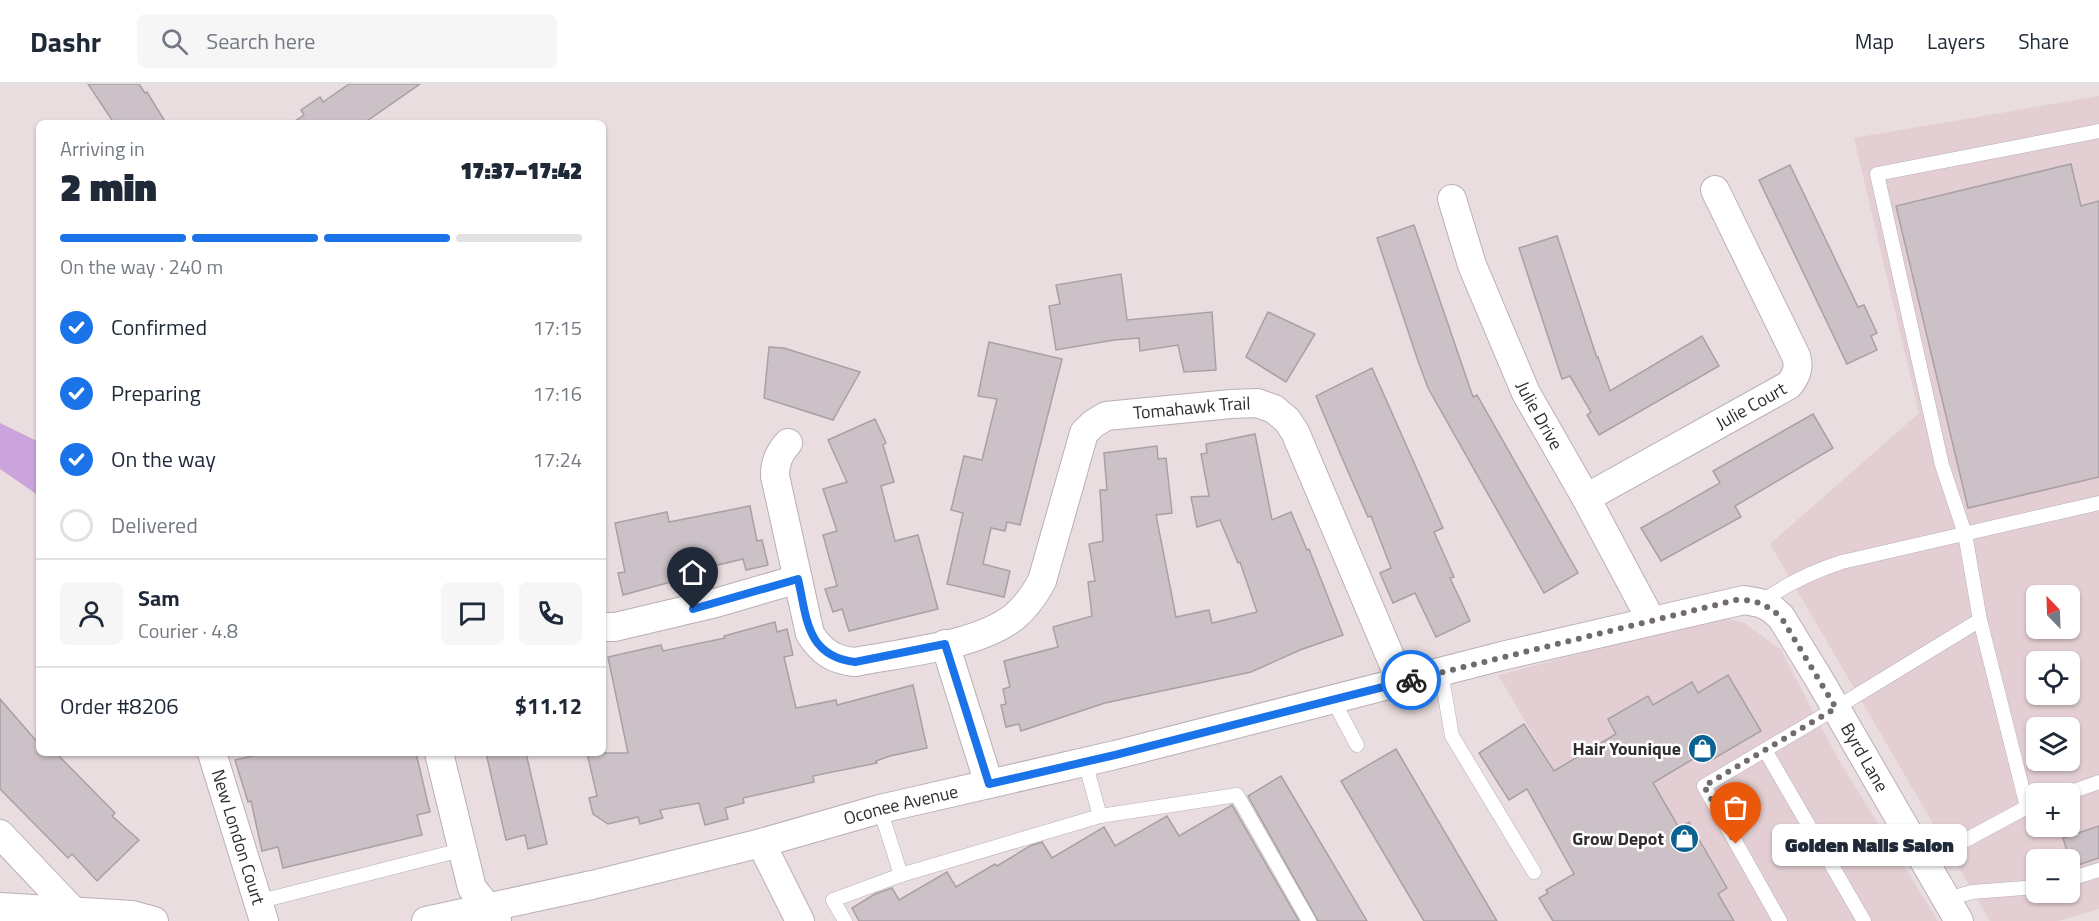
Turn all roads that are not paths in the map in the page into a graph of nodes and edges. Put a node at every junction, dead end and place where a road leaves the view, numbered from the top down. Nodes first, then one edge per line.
1 (2099, 131) edge
2 (1715, 190) dead end
3 (1452, 199) dead end
4 (788, 443) dead end
5 (1586, 498) junction
6 (2099, 503) edge
7 (1965, 534) junction
8 (798, 579) junction
9 (1760, 603) junction
10 (1650, 620) junction
11 (1980, 620) junction
12 (606, 627) edge
13 (945, 644) junction
14 (1442, 672) junction
15 (1401, 682) junction
16 (1333, 700) junction
17 (1836, 708) junction
18 (1357, 745) dead end
19 (1765, 750) junction
20 (213, 756) edge
21 (440, 756) edge
22 (1085, 762) junction
23 (2099, 782) edge
24 (989, 784) junction
25 (2026, 784) edge
26 (2080, 789) edge
27 (2026, 808) edge
28 (880, 809) junction
29 (1100, 816) junction
30 (0, 834) edge
31 (761, 843) junction
32 (461, 850) junction
33 (1925, 862) junction
34 (2099, 870) edge
35 (1534, 872) dead end
36 (902, 874) junction
37 (2080, 876) edge
38 (2026, 888) edge
39 (0, 907) edge
40 (1953, 910) edge
41 (73, 911) junction
42 (260, 911) edge
43 (492, 914) edge
44 (154, 921) edge
45 (426, 921) edge
46 (800, 921) edge
47 (845, 921) edge
48 (1309, 921) edge
49 (1780, 921) edge
50 (1864, 921) edge

1 - 7 lane
2 - 5 street, Julie Court
3 - 5 street, Julie Drive
4 - 8 street, Tomahawk Trail
5 - 10 street, Julie Drive
6 - 7 lane
7 - 9 lane
7 - 11 lane
8 - 12 street
8 - 13 street, Tomahawk Trail
9 - 10 street, Oconee Avenue
9 - 17 street, Byrd Lane
10 - 14 street, Oconee Avenue
11 - 17 lane
11 - 25 lane
13 - 15 street, Tomahawk Trail
13 - 24 street
14 - 15 street, Oconee Avenue
14 - 35 lane
15 - 16 street, Oconee Avenue
16 - 18 lane
16 - 22 street, Oconee Avenue
17 - 19 lane
17 - 33 street, Byrd Lane
19 - 49 lane
19 - 50 lane
20 - 42 street, New London Court
21 - 32 street
22 - 24 street, Oconee Avenue
22 - 29 lane
23 - 26 lane
24 - 28 street, Oconee Avenue
27 - 33 lane
28 - 31 street, Oconee Avenue
28 - 36 lane
29 - 36 lane
29 - 48 lane
30 - 41 street
31 - 43 street, Oconee Avenue
31 - 46 street
32 - 42 lane
32 - 43 street
33 - 40 street, Byrd Lane
34 - 37 lane
36 - 47 lane
38 - 40 lane
39 - 41 street
41 - 44 street
43 - 45 street, Oconee Avenue

